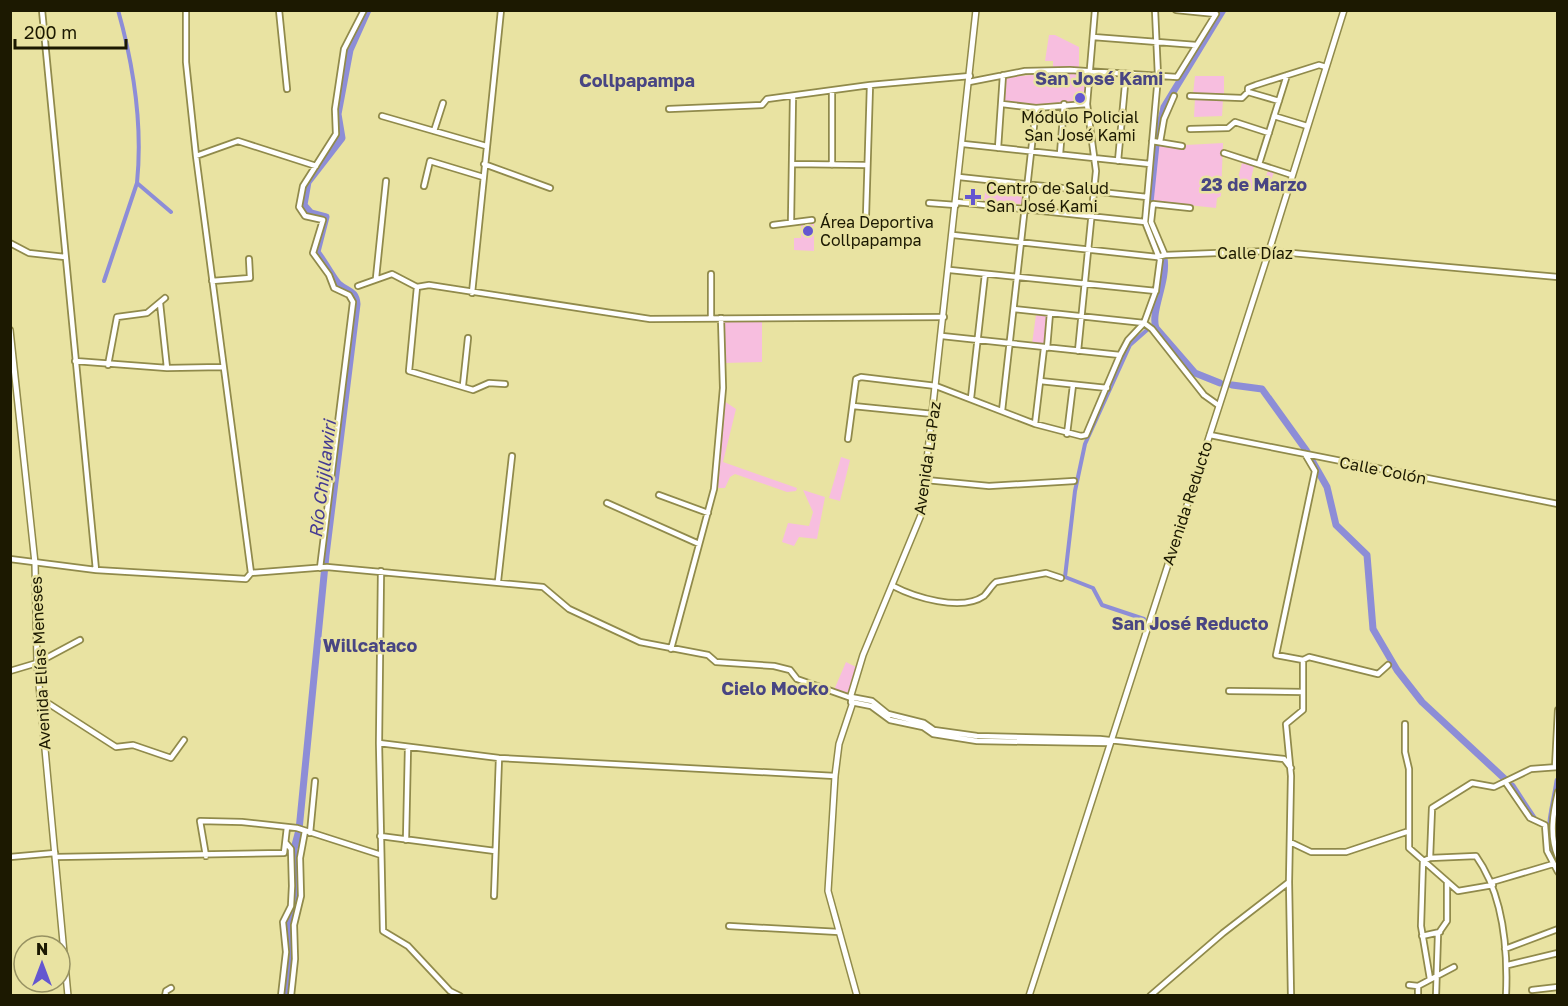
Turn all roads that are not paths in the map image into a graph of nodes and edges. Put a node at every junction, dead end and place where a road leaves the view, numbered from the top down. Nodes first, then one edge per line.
1 (42, 10) edge
2 (186, 10) edge
3 (279, 10) edge
4 (364, 10) edge
5 (501, 10) edge
6 (976, 10) edge
7 (1095, 10) edge
8 (1155, 10) edge
9 (1176, 10) edge
10 (1344, 10) edge
11 (1191, 11) edge
12 (1093, 38) junction
13 (1157, 42) junction
14 (1196, 45) junction
15 (1326, 67) junction
16 (1091, 71) junction
17 (1126, 74) junction
18 (1004, 75) junction
19 (1287, 75) junction
20 (1158, 76) junction
21 (969, 79) junction
22 (870, 85) junction
23 (287, 89) dead end
24 (832, 91) junction
25 (1248, 92) junction
26 (793, 96) junction
27 (1174, 96) dead end
28 (1190, 96) dead end
29 (1279, 101) junction
30 (442, 104) dead end
31 (1002, 105) junction
32 (1064, 105) junction
33 (1087, 105) junction
34 (1036, 108) junction
35 (669, 109) dead end
36 (382, 116) dead end
37 (1274, 116) junction
38 (1307, 126) junction
39 (1190, 129) dead end
40 (434, 131) junction
41 (1269, 133) junction
42 (1152, 141) junction
43 (1160, 142) junction
44 (963, 144) junction
45 (486, 146) junction
46 (1182, 146) dead end
47 (998, 148) junction
48 (1031, 151) junction
49 (1224, 153) dead end
50 (1060, 154) junction
51 (196, 156) junction
52 (1094, 158) junction
53 (1118, 161) junction
54 (484, 164) junction
55 (1150, 164) junction
56 (1259, 164) junction
57 (793, 165) junction
58 (832, 165) junction
59 (866, 165) junction
60 (316, 166) junction
61 (1292, 175) junction
62 (483, 177) junction
63 (959, 177) junction
64 (386, 181) dead end
65 (1027, 184) junction
66 (424, 186) dead end
67 (550, 188) dead end
68 (1094, 192) junction
69 (1147, 197) junction
70 (929, 203) dead end
71 (957, 203) junction
72 (1190, 208) dead end
73 (1024, 209) junction
74 (866, 216) dead end
75 (1092, 217) junction
76 (812, 220) dead end
77 (791, 222) junction
78 (1145, 222) junction
79 (773, 225) dead end
80 (953, 235) junction
81 (10, 243) edge
82 (1021, 243) junction
83 (1088, 250) junction
84 (1269, 251) junction
85 (1162, 255) junction
86 (65, 257) junction
87 (249, 259) dead end
88 (950, 270) junction
89 (711, 274) dead end
90 (985, 274) junction
91 (1018, 277) junction
92 (1557, 277) edge
93 (376, 278) junction
94 (212, 281) junction
95 (1085, 284) junction
96 (358, 286) dead end
97 (417, 287) junction
98 (1155, 291) junction
99 (472, 293) junction
100 (165, 298) dead end
101 (160, 303) junction
102 (1014, 309) junction
103 (1050, 313) junction
104 (1081, 316) junction
105 (944, 317) junction
106 (711, 318) junction
107 (721, 318) junction
108 (1144, 323) junction
109 (10, 330) edge
110 (942, 336) junction
111 (468, 339) dead end
112 (977, 340) junction
113 (1011, 344) junction
114 (1045, 348) junction
115 (1078, 351) junction
116 (1120, 355) junction
117 (75, 361) junction
118 (108, 365) junction
119 (222, 367) junction
120 (167, 368) junction
121 (1040, 381) junction
122 (505, 384) dead end
123 (1073, 384) junction
124 (463, 385) junction
125 (936, 386) junction
126 (1107, 388) junction
127 (971, 398) junction
128 (1218, 405) junction
129 (853, 406) junction
130 (1002, 411) junction
131 (933, 414) junction
132 (1035, 424) junction
133 (1067, 434) junction
134 (1210, 435) junction
135 (848, 439) dead end
136 (1306, 454) junction
137 (512, 456) dead end
138 (927, 480) junction
139 (1074, 481) dead end
140 (659, 495) dead end
141 (607, 503) dead end
142 (1557, 504) edge
143 (708, 513) junction
144 (699, 544) junction
145 (10, 559) edge
146 (35, 563) junction
147 (323, 568) junction
148 (96, 570) junction
149 (381, 571) junction
150 (251, 573) junction
151 (1061, 578) dead end
152 (498, 580) junction
153 (893, 586) junction
154 (80, 640) dead end
155 (671, 649) junction
156 (1303, 660) junction
157 (37, 663) junction
158 (1388, 665) dead end
159 (10, 671) edge
160 (1229, 691) dead end
161 (1303, 692) junction
162 (40, 698) junction
163 (851, 699) junction
164 (1557, 710) edge
165 (1405, 724) dead end
166 (184, 740) dead end
167 (1109, 742) junction
168 (379, 743) junction
169 (408, 747) junction
170 (499, 758) junction
171 (1556, 767) edge
172 (1291, 768) junction
173 (835, 777) junction
174 (315, 781) dead end
175 (1506, 783) junction
176 (1557, 792) edge
177 (288, 827) junction
178 (304, 830) junction
179 (1407, 832) junction
180 (380, 836) junction
181 (406, 840) junction
182 (1290, 842) junction
183 (286, 843) junction
184 (495, 851) junction
185 (55, 855) junction
186 (381, 855) junction
187 (206, 856) junction
188 (10, 857) edge
189 (1557, 857) edge
190 (1430, 858) junction
191 (1423, 861) junction
192 (1553, 864) junction
193 (1557, 872) edge
194 (1289, 882) junction
195 (1447, 882) junction
196 (1492, 884) junction
197 (494, 896) dead end
198 (729, 926) dead end
199 (1557, 929) edge
200 (838, 932) junction
201 (1440, 932) junction
202 (1422, 936) junction
203 (1505, 949) junction
204 (1557, 953) edge
205 (1508, 965) junction
206 (1454, 967) dead end
207 (1433, 978) junction
208 (1409, 985) dead end
209 (1418, 986) junction
210 (1557, 987) edge
211 (171, 988) dead end
212 (1532, 990) dead end
213 (68, 996) edge
214 (165, 996) edge
215 (281, 996) edge
216 (291, 996) edge
217 (460, 996) edge
218 (857, 996) edge
219 (1029, 996) edge
220 (1150, 996) edge
221 (1291, 996) edge
222 (1418, 996) edge
223 (1436, 996) edge
224 (1506, 996) edge

1 - 86 street
2 - 51 street
3 - 23 street
4 - 60 street
5 - 45 street
6 - 21 main road, Avenida La Paz
7 - 12 street
8 - 13 street
9 - 11 street
10 - 15 main road, Avenida Reducto
11 - 14 street
12 - 13 street
12 - 16 street
13 - 14 street
13 - 20 street
14 - 20 street
15 - 19 street
15 - 38 main road, Avenida Reducto
16 - 17 street
16 - 18 street
16 - 33 street
17 - 20 street
17 - 53 street
18 - 21 street
18 - 31 street
19 - 25 street
19 - 29 street
20 - 42 street
21 - 22 street
21 - 44 main road, Avenida La Paz
22 - 24 street
22 - 59 street
24 - 26 street
24 - 58 street
25 - 28 street
25 - 29 street
26 - 35 street
26 - 57 street
27 - 43 street
29 - 37 street
30 - 40 street
31 - 34 street
31 - 47 street
32 - 33 street
32 - 34 street
32 - 50 street
33 - 52 street
34 - 48 street
36 - 40 street
37 - 38 street
37 - 41 street
38 - 61 main road, Avenida Reducto
39 - 41 street
40 - 45 street
41 - 56 street
42 - 43 street
42 - 55 street
43 - 46 street
44 - 47 street
44 - 63 main road, Avenida La Paz
45 - 54 street
47 - 48 street
48 - 50 street
48 - 65 street
49 - 56 street
50 - 52 street
51 - 60 street
51 - 94 street
52 - 53 street
52 - 68 street
53 - 55 street
54 - 62 street
54 - 67 street
55 - 69 street
56 - 61 street
57 - 58 street
57 - 77 street
58 - 59 street
59 - 74 street
60 - 147 street
61 - 84 main road, Avenida Reducto
62 - 66 street
62 - 99 street
63 - 65 street
63 - 71 main road, Avenida La Paz
64 - 93 street
65 - 68 street
65 - 73 street
68 - 69 street
68 - 75 street
69 - 78 street
70 - 71 street
71 - 73 street
71 - 80 main road, Avenida La Paz
72 - 85 street
73 - 75 street
73 - 82 street
75 - 78 street
75 - 83 street
76 - 77 street
77 - 79 street
78 - 85 street
80 - 82 street, Calle Díaz
80 - 88 main road, Avenida La Paz
81 - 86 street
82 - 83 street, Calle Díaz
82 - 91 street
83 - 85 street, Calle Díaz
83 - 95 street
84 - 85 street, Calle Díaz
84 - 92 street, Calle Díaz
84 - 128 main road, Avenida Reducto
85 - 98 street
86 - 117 street
87 - 94 street
88 - 90 street
88 - 105 main road, Avenida La Paz
89 - 106 street
90 - 91 street
90 - 112 street
91 - 95 street
91 - 102 street
93 - 96 street
93 - 97 street
94 - 119 street
95 - 98 street
95 - 104 street
97 - 99 street
97 - 124 street
98 - 108 street
99 - 106 street
100 - 101 street
101 - 118 street
101 - 120 street
102 - 103 street
102 - 113 street
103 - 104 street
103 - 114 street
104 - 108 street
104 - 115 street
105 - 107 street
105 - 110 main road, Avenida La Paz
106 - 107 street
107 - 143 street
108 - 116 street
108 - 128 street
109 - 146 main road, Avenida Elías Meneses
110 - 112 street
110 - 125 main road, Avenida La Paz
111 - 124 street
112 - 113 street
112 - 127 street
113 - 114 street
113 - 130 street
114 - 115 street
114 - 121 street
115 - 116 street
116 - 126 street
117 - 118 street
117 - 148 street
118 - 120 street
119 - 120 street
119 - 150 street
121 - 123 street
121 - 132 street
122 - 124 street
123 - 126 street
123 - 133 street
125 - 127 street
125 - 129 street
125 - 131 main road, Avenida La Paz
126 - 133 street
127 - 130 street
128 - 134 main road, Avenida Reducto
129 - 131 street
129 - 135 street
130 - 132 street
131 - 138 main road, Avenida La Paz
132 - 133 street
134 - 136 street, Calle Colón
134 - 167 main road, Avenida Reducto
136 - 142 street, Calle Colón
136 - 156 street
137 - 152 street
138 - 139 street
138 - 153 main road, Avenida La Paz
140 - 143 street
141 - 144 street
143 - 144 street
144 - 155 street
145 - 146 street
146 - 148 street
146 - 157 main road, Avenida Elías Meneses
147 - 149 street
147 - 150 street
148 - 150 street
149 - 152 street
149 - 168 street
151 - 153 street
152 - 155 street
153 - 163 main road, Avenida La Paz
154 - 157 street
155 - 163 street
156 - 158 street
156 - 161 street
157 - 159 street
157 - 162 main road, Avenida Elías Meneses
160 - 161 street
161 - 172 street
162 - 166 street
162 - 185 main road, Avenida Elías Meneses
163 - 167 street
163 - 173 main road, Avenida La Paz
164 - 171 street
165 - 179 street
167 - 172 street
167 - 219 main road, Avenida Reducto
168 - 169 street
168 - 180 street
169 - 170 street
169 - 181 street
170 - 173 street
170 - 184 street
171 - 175 street
172 - 182 street
173 - 200 main road, Avenida La Paz
174 - 178 street
175 - 190 street
175 - 192 street
176 - 189 street
177 - 178 street
177 - 183 street
177 - 187 street
178 - 186 street
178 - 216 street
179 - 182 street
179 - 191 street
180 - 181 street
180 - 186 street
181 - 184 street
182 - 194 street
183 - 187 street
183 - 215 street
184 - 197 street
185 - 187 street
185 - 188 street
185 - 213 main road, Avenida Elías Meneses
186 - 217 street
190 - 191 street
190 - 196 street
191 - 195 street
191 - 202 street
192 - 193 street
192 - 196 street
194 - 220 street
194 - 221 street
195 - 196 street
195 - 201 street
196 - 203 street
198 - 200 street
199 - 203 street
200 - 218 main road, Avenida La Paz
201 - 202 street
201 - 207 street
202 - 207 street
203 - 205 street
204 - 205 street
205 - 224 street
206 - 207 street
207 - 209 street
207 - 223 street
208 - 209 street
209 - 222 street
210 - 212 street
211 - 214 street

